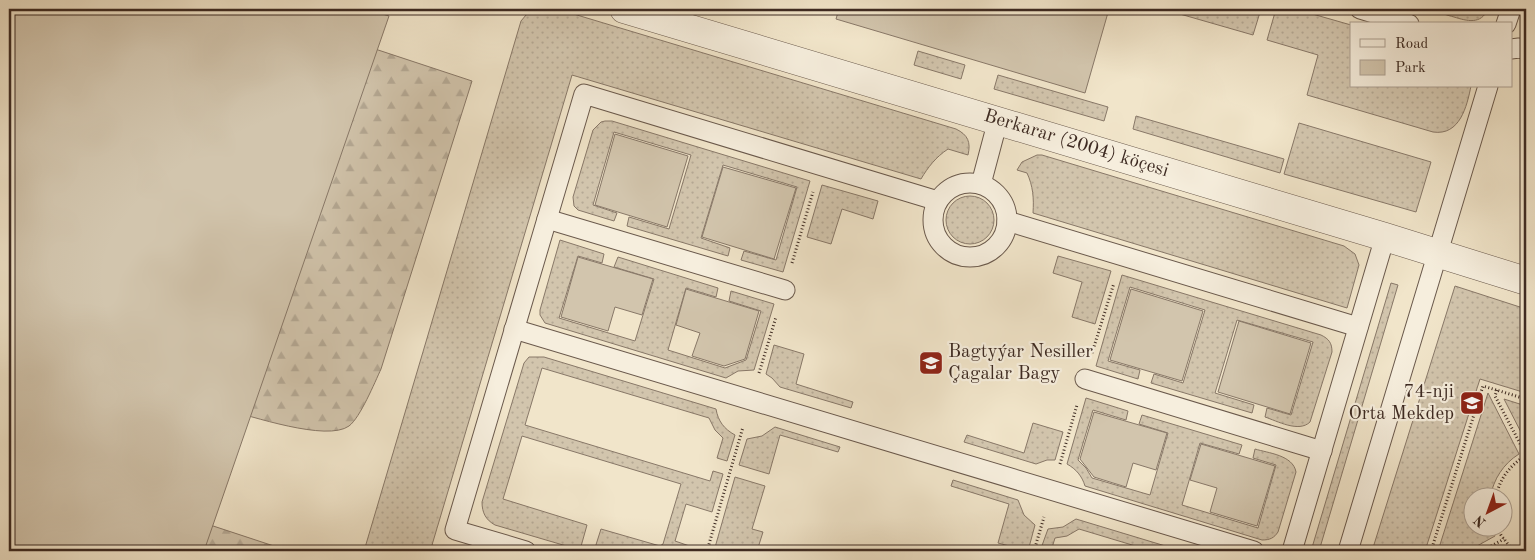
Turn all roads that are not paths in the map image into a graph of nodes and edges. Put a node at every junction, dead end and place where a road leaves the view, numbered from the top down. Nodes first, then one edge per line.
1 (624, 9) edge
2 (1360, 9) edge
3 (1511, 9) edge
4 (1402, 22) edge
5 (1507, 22) edge
6 (1512, 49) edge
7 (1526, 50) edge
8 (1487, 88) edge
9 (998, 120) junction
10 (981, 184) junction
11 (938, 201) junction
12 (547, 219) junction
13 (1007, 221) junction
14 (1385, 237) junction
15 (1437, 254) junction
16 (1526, 281) edge
17 (785, 290) road end
18 (1358, 327) junction
19 (514, 329) junction
20 (1084, 379) dead end
21 (1322, 451) junction
22 (526, 551) edge
23 (1254, 551) edge
24 (1292, 551) edge
25 (1348, 551) edge

1 - 9 street, Berkarar (2004) köçesi
2 - 4 lane
3 - 5 lane
6 - 7 lane
8 - 15 lane
9 - 10 lane
9 - 14 street, Berkarar (2004) köçesi
10 - 11 lane
10 - 13 lane
11 - 12 lane
11 - 13 lane
12 - 17 lane
12 - 19 lane
13 - 18 lane
14 - 15 street, Berkarar (2004) köçesi
14 - 18 lane
15 - 16 street, Berkarar (2004) köçesi
15 - 25 lane
18 - 21 lane
19 - 22 lane
19 - 23 lane
20 - 21 lane
21 - 24 lane

